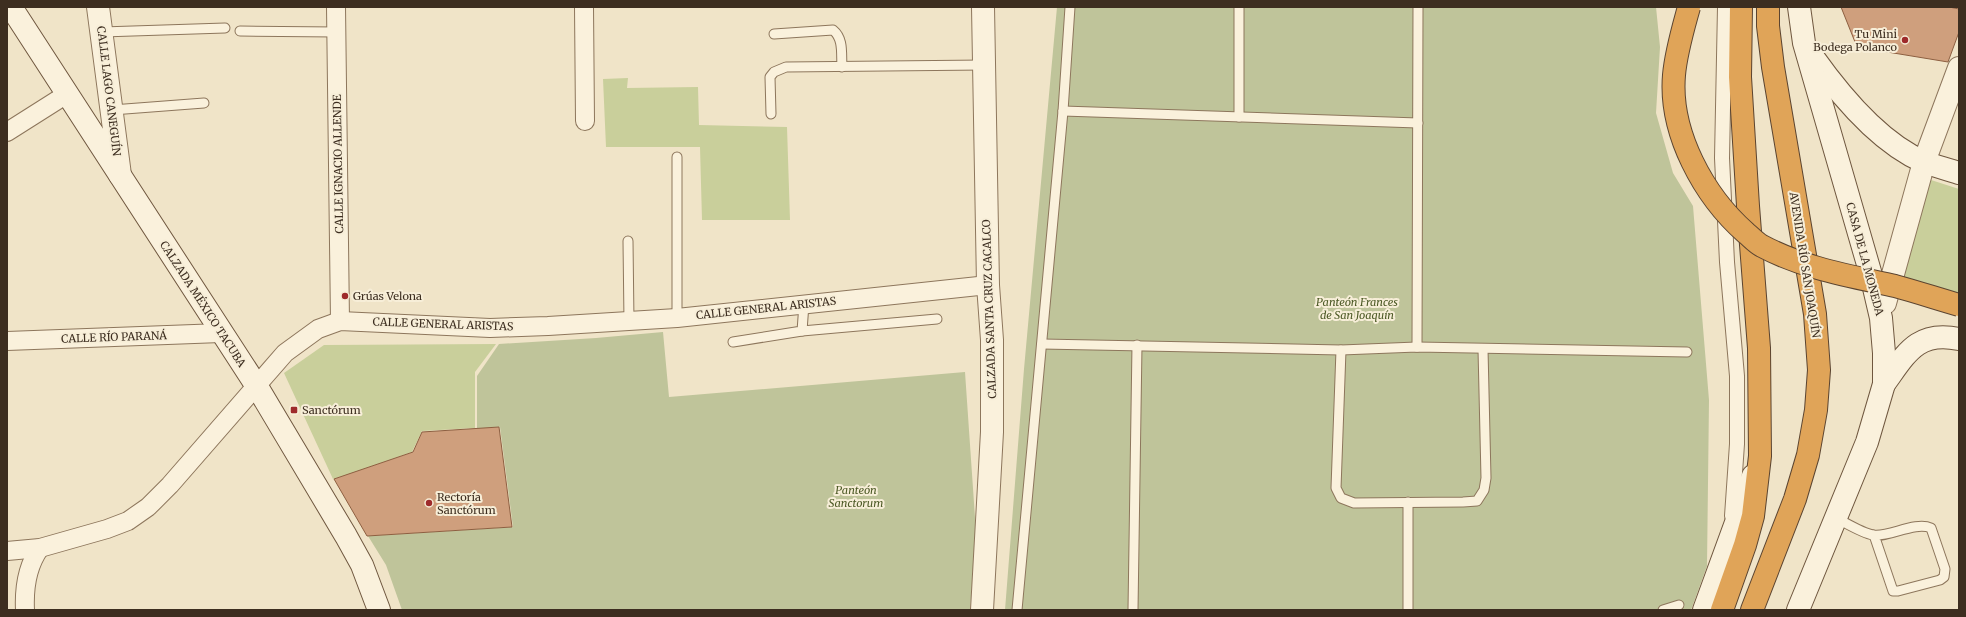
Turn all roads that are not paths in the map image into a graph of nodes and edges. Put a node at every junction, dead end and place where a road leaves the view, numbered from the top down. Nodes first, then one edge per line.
1 (11, 7) edge
2 (98, 7) edge
3 (336, 7) edge
4 (584, 7) edge
5 (983, 7) edge
6 (1070, 7) edge
7 (1239, 7) edge
8 (1418, 7) edge
9 (1689, 7) edge
10 (1725, 7) edge
11 (1741, 7) edge
12 (1768, 7) edge
13 (1799, 7) edge
14 (225, 28) dead end
15 (240, 31) dead end
16 (102, 32) junction
17 (336, 32) junction
18 (774, 34) dead end
19 (1804, 43) junction
20 (984, 66) junction
21 (842, 67) junction
22 (1959, 68) edge
23 (67, 94) junction
24 (204, 103) dead end
25 (112, 110) junction
26 (1063, 111) junction
27 (771, 114) dead end
28 (1239, 117) junction
29 (585, 121) dead end
30 (1418, 123) junction
31 (7, 132) edge
32 (677, 157) dead end
33 (1924, 162) junction
34 (1959, 173) edge
35 (120, 175) junction
36 (628, 241) dead end
37 (988, 285) junction
38 (804, 304) junction
39 (1959, 305) edge
40 (677, 318) junction
41 (1881, 318) junction
42 (937, 319) dead end
43 (340, 320) junction
44 (630, 321) junction
45 (802, 331) junction
46 (220, 333) junction
47 (1959, 339) edge
48 (7, 341) edge
49 (733, 342) dead end
50 (1042, 344) junction
51 (1137, 345) junction
52 (1417, 347) junction
53 (1482, 349) junction
54 (1341, 350) junction
55 (1687, 352) dead end
56 (1884, 384) junction
57 (256, 385) junction
58 (1760, 456) junction
59 (1408, 502) junction
60 (1836, 518) junction
61 (1874, 535) junction
62 (1731, 541) junction
63 (40, 548) junction
64 (7, 552) edge
65 (27, 581) junction
66 (1679, 605) dead end
67 (25, 610) edge
68 (379, 610) edge
69 (982, 610) edge
70 (1017, 610) edge
71 (1133, 610) edge
72 (1408, 610) edge
73 (1663, 610) edge
74 (1704, 610) edge
75 (1722, 610) edge
76 (1752, 610) edge
77 (1798, 610) edge

1 - 23 main road, CALZADA MÉXICO TACUBA
2 - 16 main road, CALLE LAGO CANEGUÍN
3 - 17 street, CALLE IGNACIO ALLENDE
4 - 29 street
5 - 20 main road, CALZADA SANTA CRUZ CACALCO
6 - 26 lane
7 - 28 lane
8 - 30 lane
9 - 39 highway, bridge
10 - 62 street
11 - 58 highway
12 - 76 highway, AVENIDA RÍO SAN JOAQUÍN
13 - 19 main road
14 - 16 lane
15 - 17 lane
16 - 25 main road, CALLE LAGO CANEGUÍN
17 - 43 street, CALLE IGNACIO ALLENDE
18 - 21 lane
19 - 33 main road
19 - 41 main road, CASA DE LA MONEDA
20 - 21 lane
20 - 37 main road, CALZADA SANTA CRUZ CACALCO
21 - 27 lane
22 - 33 main road
23 - 31 street
23 - 35 main road, CALZADA MÉXICO TACUBA
24 - 25 lane
25 - 35 main road, CALLE LAGO CANEGUÍN
26 - 28 lane
26 - 50 lane
28 - 30 lane
30 - 52 lane
32 - 40 lane
33 - 34 main road
33 - 41 main road
35 - 46 main road, CALZADA MÉXICO TACUBA
36 - 44 lane
37 - 38 street, CALLE GENERAL ARISTAS
37 - 69 main road, CALZADA SANTA CRUZ CACALCO
38 - 40 street, CALLE GENERAL ARISTAS
38 - 45 lane
40 - 44 street, CALLE GENERAL ARISTAS
41 - 56 main road, CASA DE LA MONEDA
42 - 45 lane
43 - 44 street, CALLE GENERAL ARISTAS
43 - 57 street, CALLE GENERAL ARISTAS
45 - 49 lane
46 - 48 street, CALLE RÍO PARANÁ
46 - 57 main road, CALZADA MÉXICO TACUBA
47 - 56 main road
50 - 51 lane
50 - 70 lane
51 - 54 lane
51 - 71 lane
52 - 53 lane
52 - 54 lane
53 - 55 lane
53 - 59 lane
54 - 59 lane
56 - 60 main road, CASA DE LA MONEDA
57 - 63 street, CALLE GENERAL ARISTAS
57 - 68 main road, CALZADA MÉXICO TACUBA
58 - 62 main road
58 - 75 highway
59 - 72 lane
60 - 61 lane
60 - 77 main road, CASA DE LA MONEDA
61 - 61 lane
62 - 74 main road
63 - 64 street, CALLE GENERAL ARISTAS
63 - 65 street
64 - 65 street
65 - 67 street
66 - 73 lane

